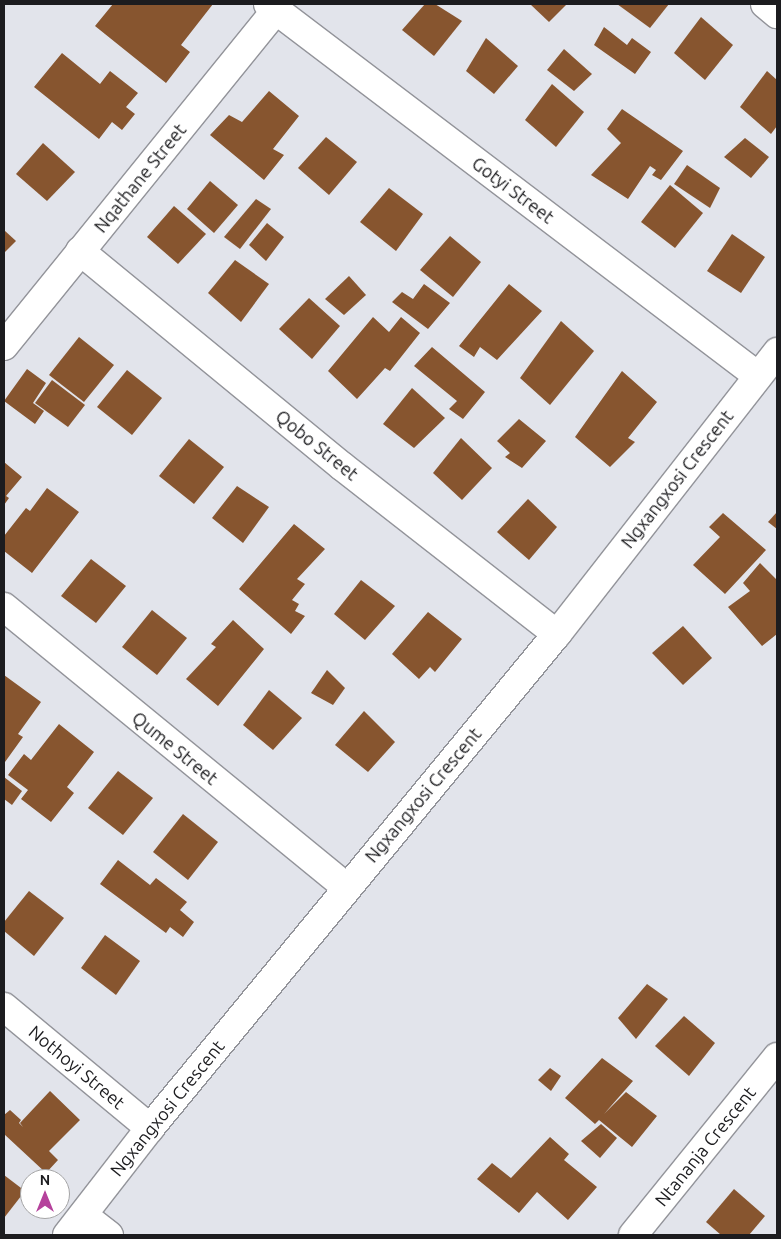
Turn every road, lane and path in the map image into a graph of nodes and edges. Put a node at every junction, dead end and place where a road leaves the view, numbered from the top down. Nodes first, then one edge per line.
1 (765, 4) edge
2 (272, 7) edge
3 (777, 14) edge
4 (80, 251) junction
5 (4, 346) edge
6 (777, 352) edge
7 (758, 376) junction
8 (4, 607) edge
9 (557, 634) junction
10 (346, 887) junction
11 (4, 1008) edge
12 (777, 1057) edge
13 (150, 1128) junction
14 (75, 1225) edge
15 (109, 1235) edge
16 (633, 1235) edge

1 - 3 street
2 - 4 street, Nqathane Street
2 - 7 street, Gotyi Street
4 - 5 street, Nqathane Street
4 - 9 street, Qobo Street
6 - 7 street, Ngxangxosi Crescent
7 - 9 street, Ngxangxosi Crescent
8 - 10 street, Qume Street
9 - 10 street, Ngxangxosi Crescent
10 - 13 street, Ngxangxosi Crescent
11 - 13 street, Nothoyi Street
12 - 16 street, Ntananja Crescent
13 - 14 street, Ngxangxosi Crescent
14 - 15 street

